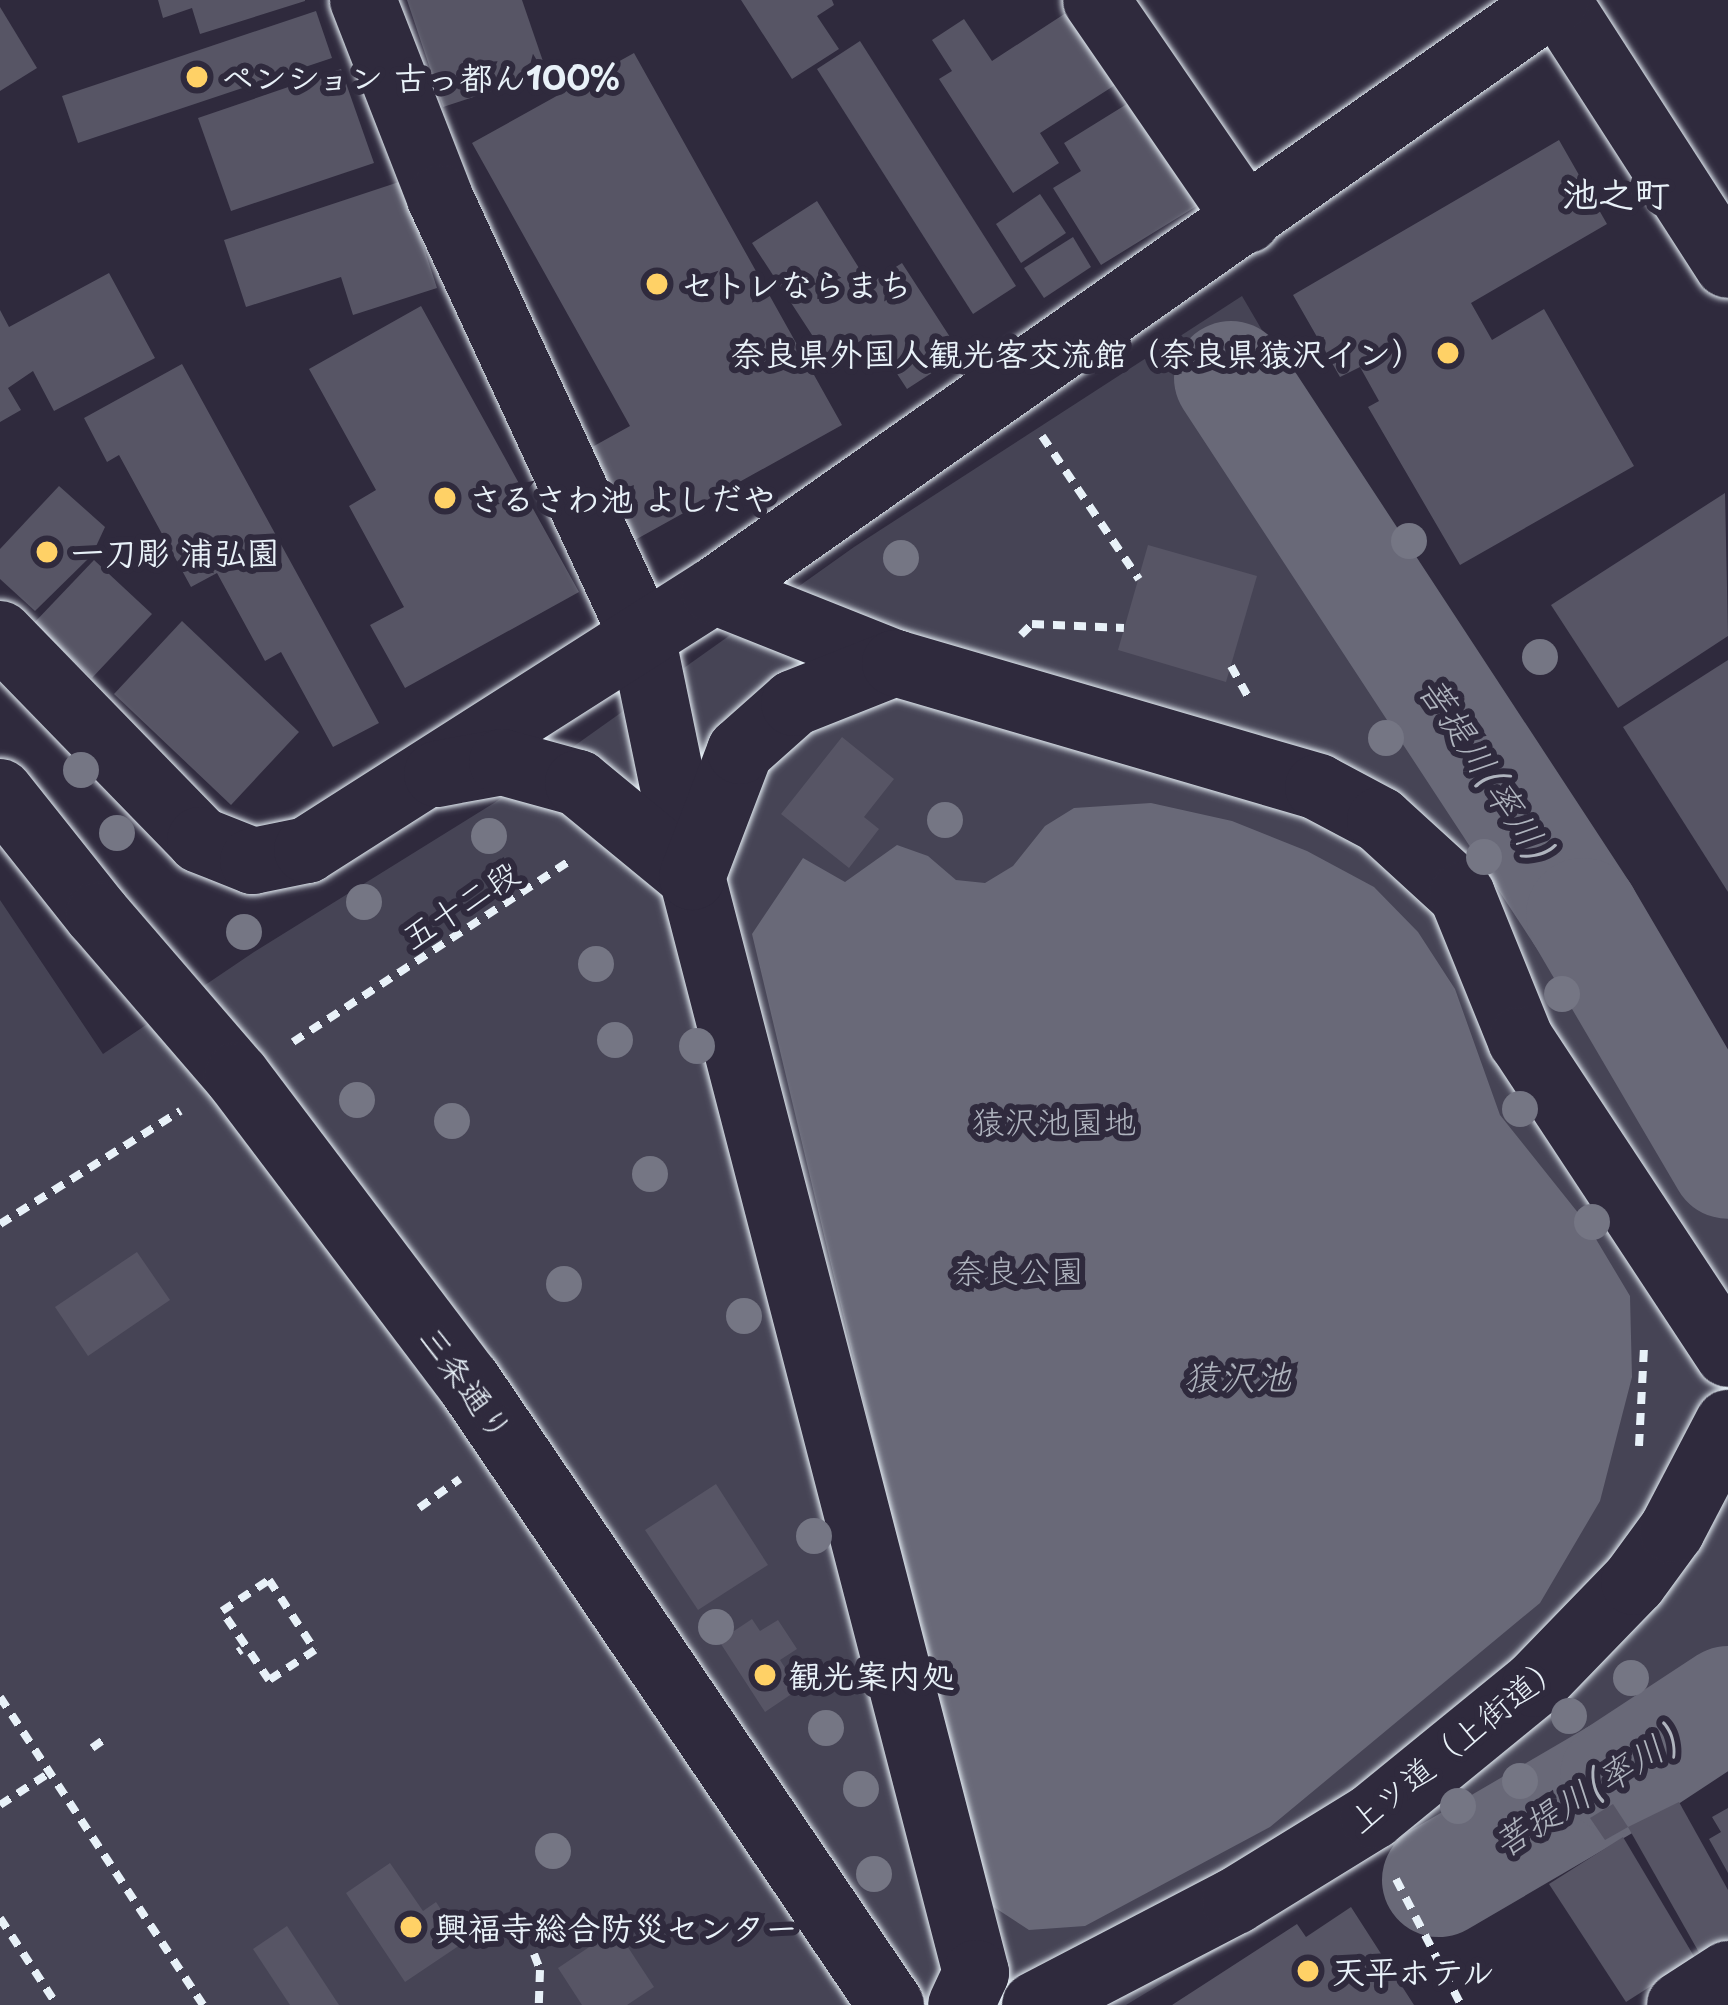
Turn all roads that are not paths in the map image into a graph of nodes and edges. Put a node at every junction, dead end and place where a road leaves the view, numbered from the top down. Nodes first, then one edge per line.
1 (363, 0) edge
2 (1096, 0) edge
3 (1556, 0) edge
4 (1247, 220) junction
5 (1728, 265) edge
6 (714, 591) junction
7 (0, 634) edge
8 (643, 636) junction
9 (895, 663) junction
10 (422, 777) junction
11 (0, 792) edge
12 (692, 877) junction
13 (1728, 1354) edge
14 (1728, 1423) edge
15 (1728, 1974) edge
16 (891, 2005) edge
17 (961, 2005) edge
18 (1035, 2005) edge
19 (1680, 2005) edge

1 - 8 street
2 - 4 street
3 - 4 street
3 - 5 street
4 - 6 street
6 - 8 street
6 - 9 street
7 - 10 street
8 - 10 street
8 - 12 street
9 - 12 street
9 - 13 street
10 - 12 street
11 - 16 street, 三条通り
12 - 17 street
14 - 18 street, 上ツ道（上街道）
15 - 19 street

